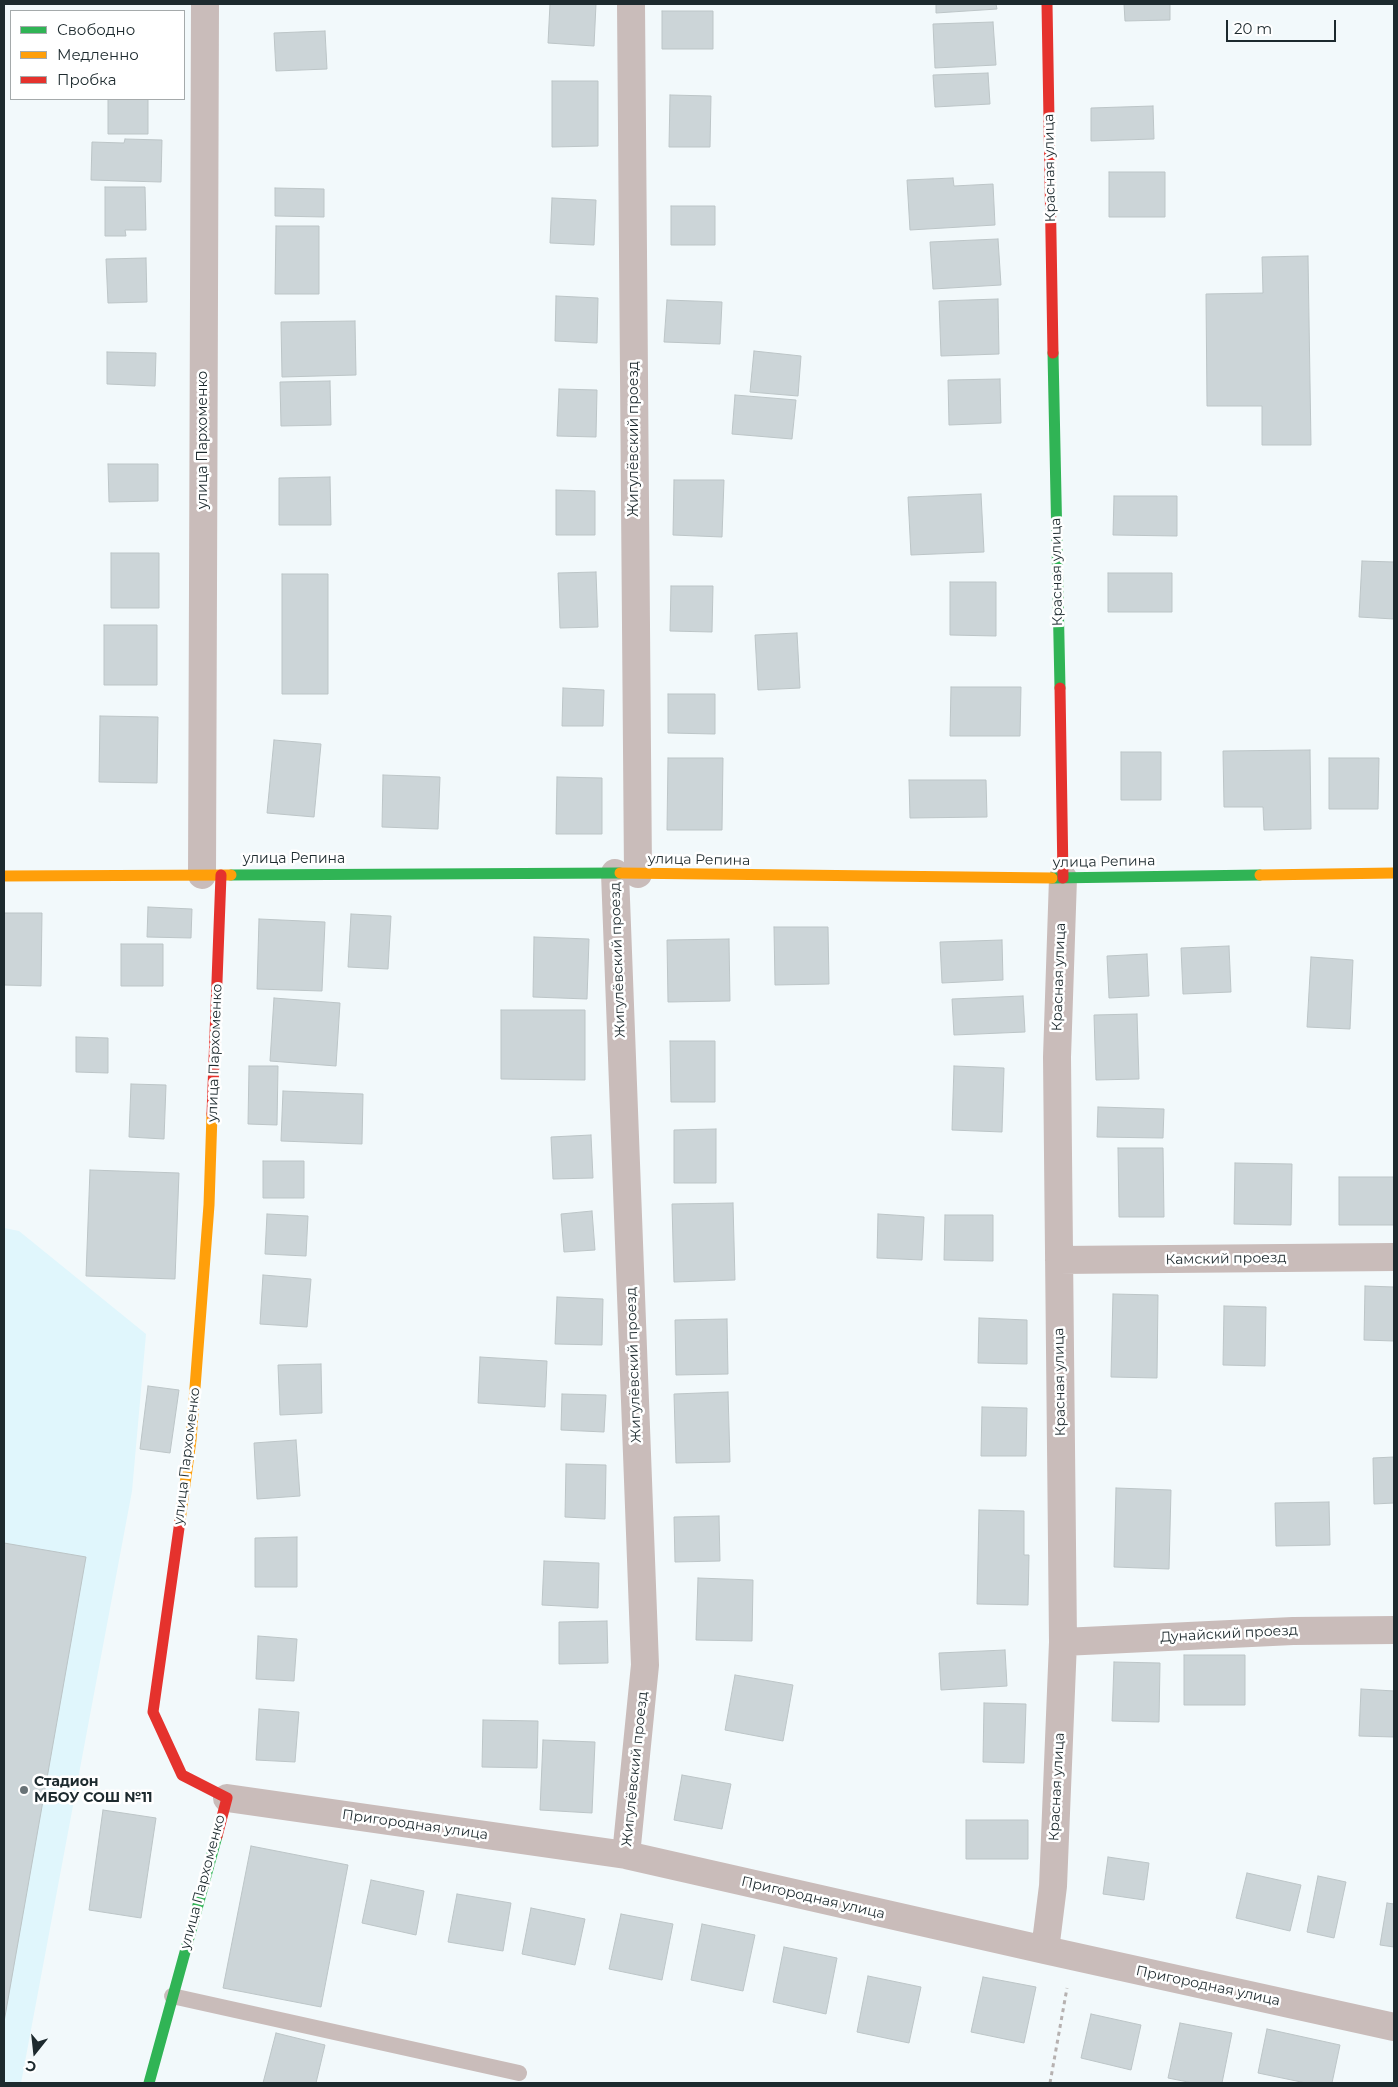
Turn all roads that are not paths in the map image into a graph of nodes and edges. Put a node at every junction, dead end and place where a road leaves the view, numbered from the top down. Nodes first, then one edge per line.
1 (205, 4) edge
2 (631, 4) edge
3 (1047, 4) edge
4 (1394, 873) edge
5 (626, 874) junction
6 (211, 875) junction
7 (4, 876) edge
8 (1063, 878) junction
9 (1394, 1257) edge
10 (1059, 1260) junction
11 (1394, 1630) edge
12 (1063, 1642) junction
13 (226, 1798) junction
14 (626, 1855) junction
15 (1045, 1950) junction
16 (172, 1996) junction
17 (1394, 2027) edge
18 (519, 2073) dead end
19 (149, 2083) edge

1 - 6 street, улица Пархоменко
2 - 5 street, Жигулёвский проезд
3 - 8 street, Красная улица
4 - 8 street, улица Репина
5 - 6 street, улица Репина
5 - 8 street, улица Репина
5 - 14 street, Жигулёвский проезд
6 - 7 street, улица Репина
6 - 13 street, улица Пархоменко
8 - 10 street, Красная улица
9 - 10 street, Камский проезд
10 - 12 street, Красная улица
11 - 12 street, Дунайский проезд
12 - 15 street, Красная улица
13 - 14 street, Пригородная улица
13 - 16 street, улица Пархоменко
14 - 15 street, Пригородная улица
15 - 17 street, Пригородная улица
16 - 18 lane
16 - 19 street, улица Пархоменко

